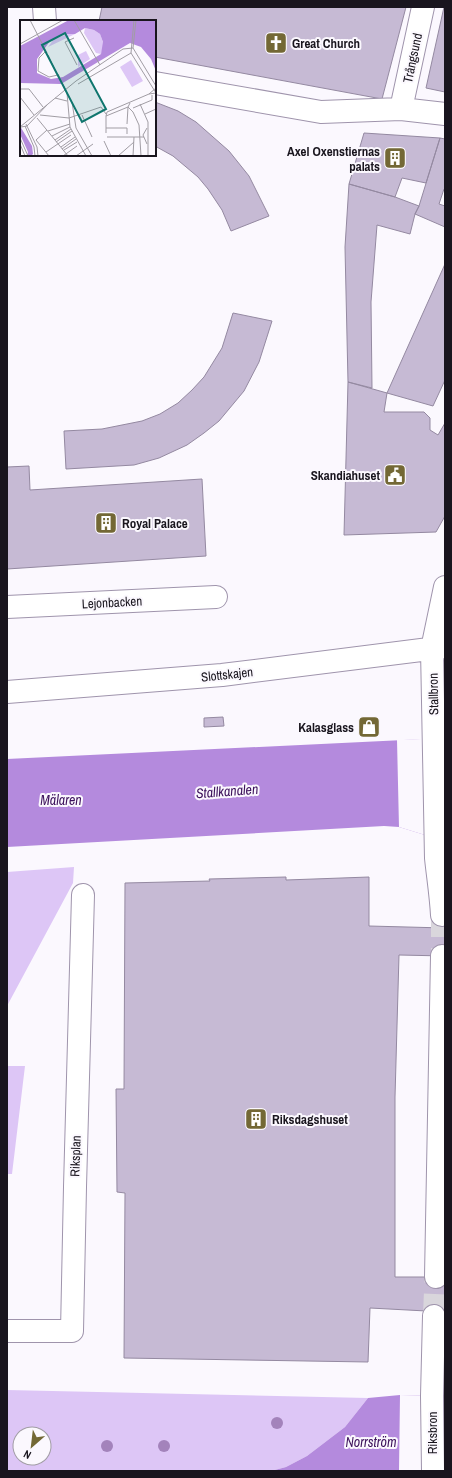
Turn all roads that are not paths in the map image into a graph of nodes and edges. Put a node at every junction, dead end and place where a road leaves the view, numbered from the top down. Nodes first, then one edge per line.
1 (44, 7) edge
2 (423, 7) edge
3 (46, 20) edge
4 (156, 83) edge
5 (401, 109) junction
6 (445, 114) edge
7 (445, 587) edge
8 (216, 597) dead end
9 (7, 607) edge
10 (439, 648) edge
11 (7, 692) edge
12 (443, 903) edge
13 (82, 905) dead end
14 (442, 958) dead end
15 (436, 1271) tunnel mouth
16 (434, 1316) tunnel mouth
17 (7, 1331) edge
18 (439, 1350) edge
19 (433, 1471) edge

1 - 3 street
2 - 5 street, Trångsund
4 - 5 street
5 - 6 street
7 - 10 street, Stallbron
8 - 9 street, Lejonbacken
10 - 11 street, Slottskajen
10 - 12 street, Stallbron
13 - 17 street, Riksplan
14 - 15 street
16 - 18 street, Riksbron
18 - 19 street, Riksbron

